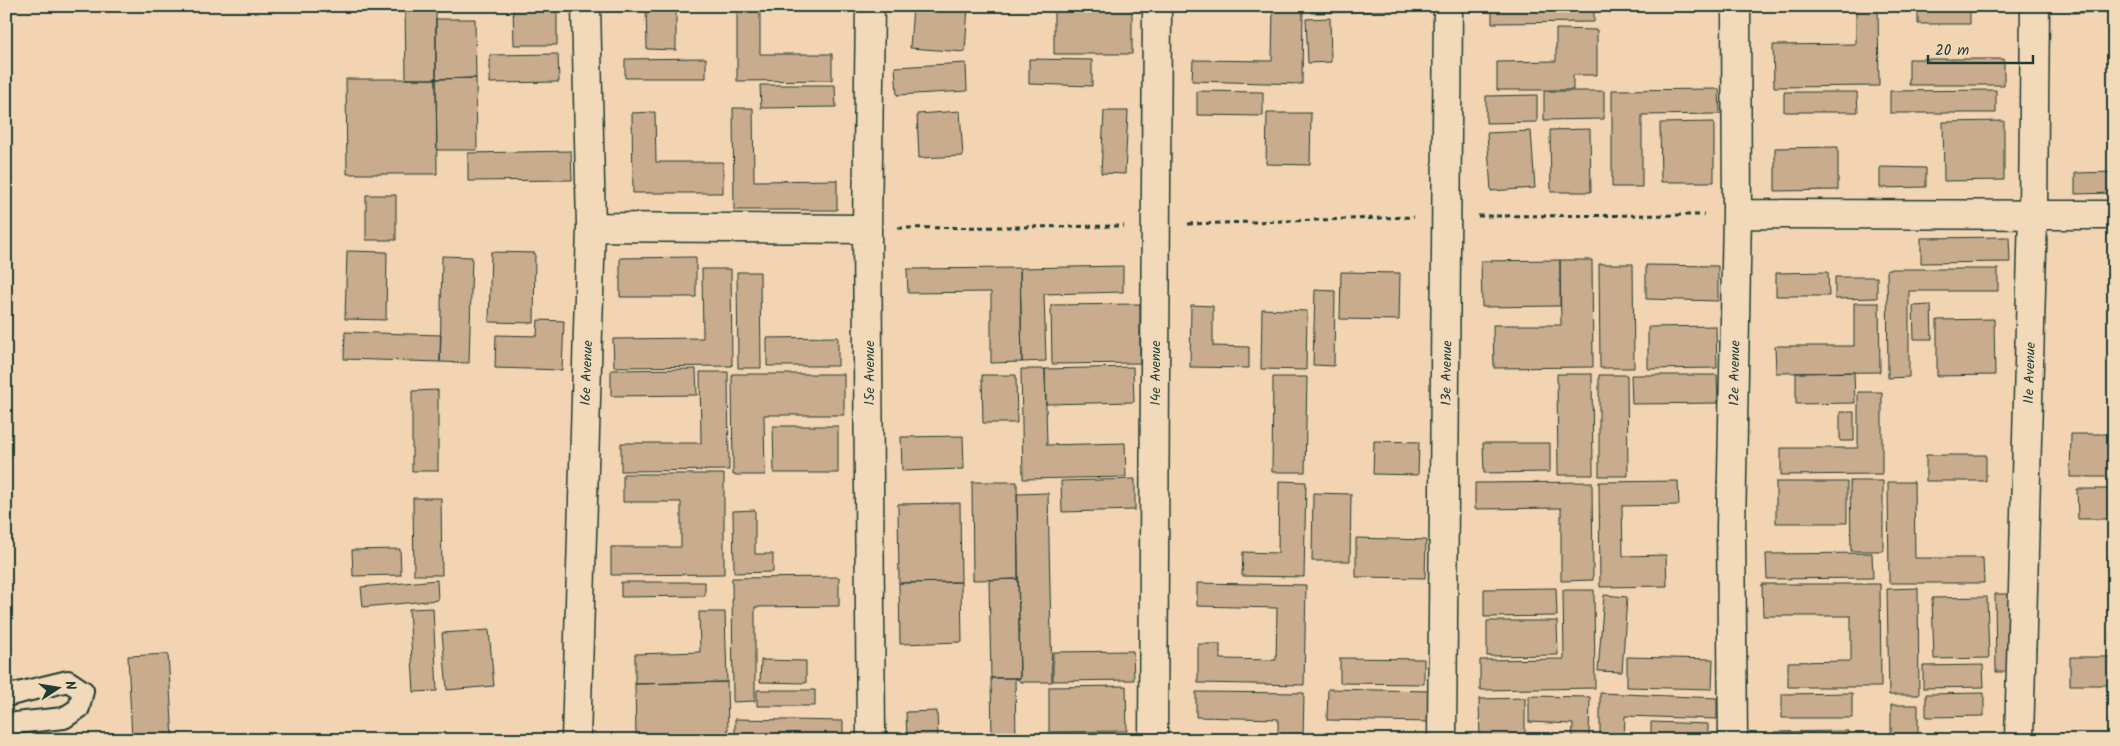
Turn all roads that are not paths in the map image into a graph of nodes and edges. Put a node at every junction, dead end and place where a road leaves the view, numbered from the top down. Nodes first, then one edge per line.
1 (586, 6) edge
2 (870, 6) edge
3 (1157, 6) edge
4 (1448, 6) edge
5 (1736, 6) edge
6 (2035, 6) edge
7 (1736, 214) junction
8 (2033, 214) junction
9 (2114, 215) edge
10 (591, 227) junction
11 (868, 229) junction
12 (6, 696) edge
13 (6, 724) edge
14 (576, 740) edge
15 (871, 740) edge
16 (1153, 740) edge
17 (1442, 740) edge
18 (1733, 740) edge
19 (2019, 740) edge

1 - 10 street, 16e Avenue
2 - 11 street, 15e Avenue
3 - 16 street, 14e Avenue
4 - 17 street, 13e Avenue
5 - 7 street, 12e Avenue
6 - 8 street, 11e Avenue
7 - 8 street
7 - 18 street, 12e Avenue
8 - 9 street
8 - 19 street, 11e Avenue
10 - 11 street
10 - 14 street, 16e Avenue
11 - 15 street, 15e Avenue
12 - 13 lane

